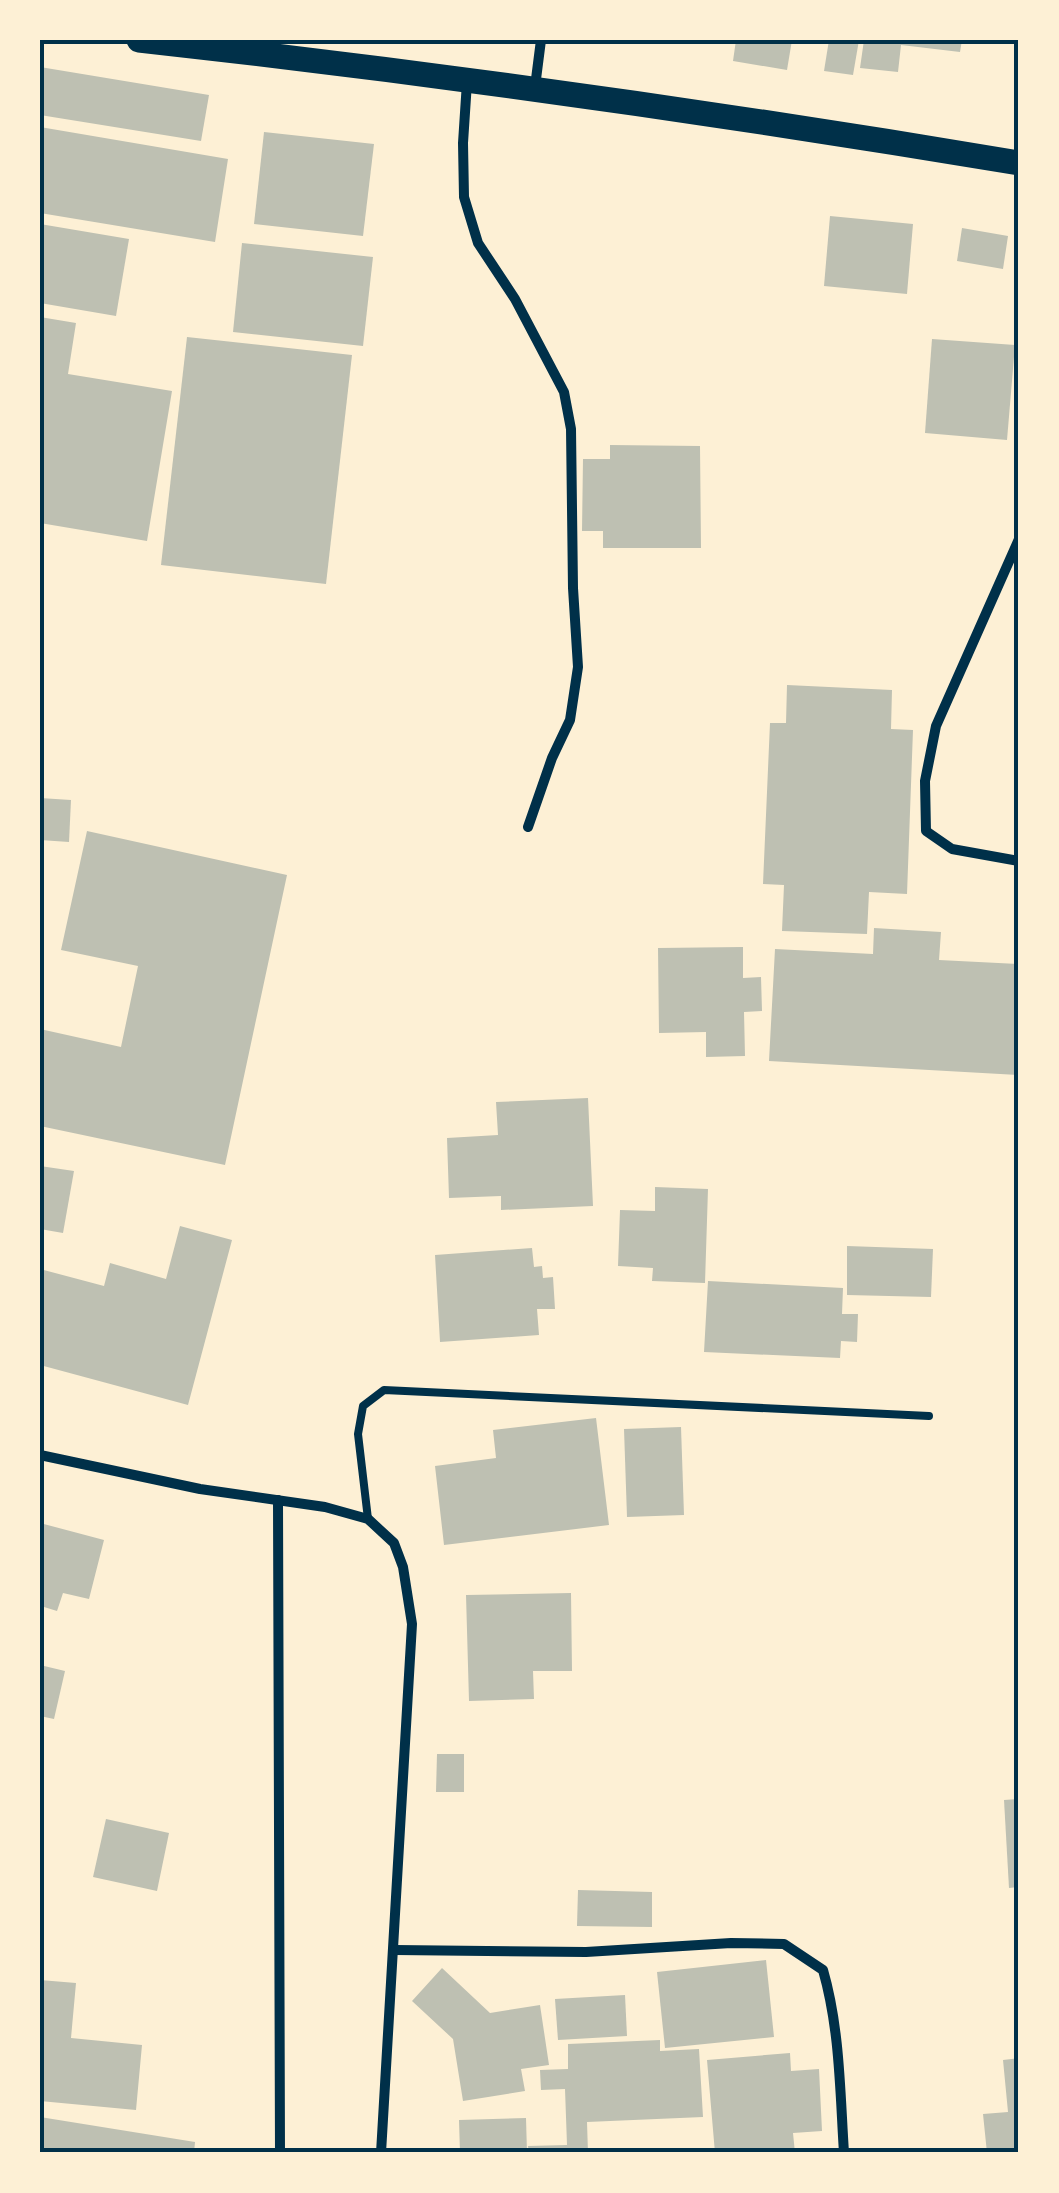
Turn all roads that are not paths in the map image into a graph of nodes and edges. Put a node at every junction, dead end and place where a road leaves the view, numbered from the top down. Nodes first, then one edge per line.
1 (139, 40) edge
2 (541, 40) edge
3 (467, 81) junction
4 (534, 88) junction
5 (1019, 164) edge
6 (1019, 539) edge
7 (528, 827) dead end
8 (1019, 861) edge
9 (929, 1416) dead end
10 (40, 1454) edge
11 (278, 1500) junction
12 (368, 1519) junction
13 (395, 1950) junction
14 (280, 2153) edge
15 (381, 2153) edge
16 (844, 2153) edge

1 - 3 main road
2 - 4 street
3 - 4 main road
3 - 7 street
4 - 5 main road
6 - 8 street
9 - 12 lane
10 - 11 street
11 - 12 street
11 - 14 street
12 - 13 street
13 - 15 street
13 - 16 street

